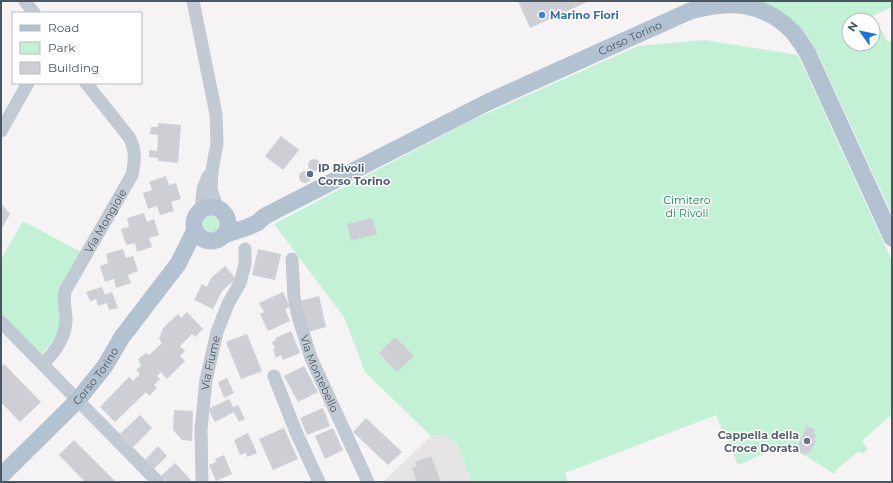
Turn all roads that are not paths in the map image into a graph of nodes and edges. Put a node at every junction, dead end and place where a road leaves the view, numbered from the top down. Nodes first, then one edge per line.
1 (25, 1) edge
2 (193, 1) edge
3 (33, 12) edge
4 (27, 84) edge
5 (87, 84) edge
6 (1, 131) edge
7 (212, 170) junction
8 (201, 211) junction
9 (221, 212) junction
10 (265, 216) junction
11 (201, 235) junction
12 (224, 235) junction
13 (892, 238) edge
14 (245, 249) dead end
15 (292, 259) dead end
16 (1, 322) edge
17 (43, 364) junction
18 (274, 376) dead end
19 (77, 401) junction
20 (1, 476) edge
21 (158, 482) edge
22 (202, 482) edge
23 (320, 482) edge
24 (368, 482) edge

1 - 3 street
2 - 7 street
4 - 6 street
5 - 17 street, Via Mongioie
7 - 8 street
7 - 9 street
8 - 9 main road
8 - 11 main road
9 - 10 main road, Corso Torino
9 - 12 main road
10 - 12 main road, Corso Torino
10 - 13 main road, Corso Torino
11 - 12 main road
11 - 19 main road, Corso Torino
14 - 22 street, Via Fiume
15 - 24 street, Via Montebello
16 - 17 street
17 - 19 street
18 - 23 street
19 - 20 main road, Corso Torino
19 - 21 street

